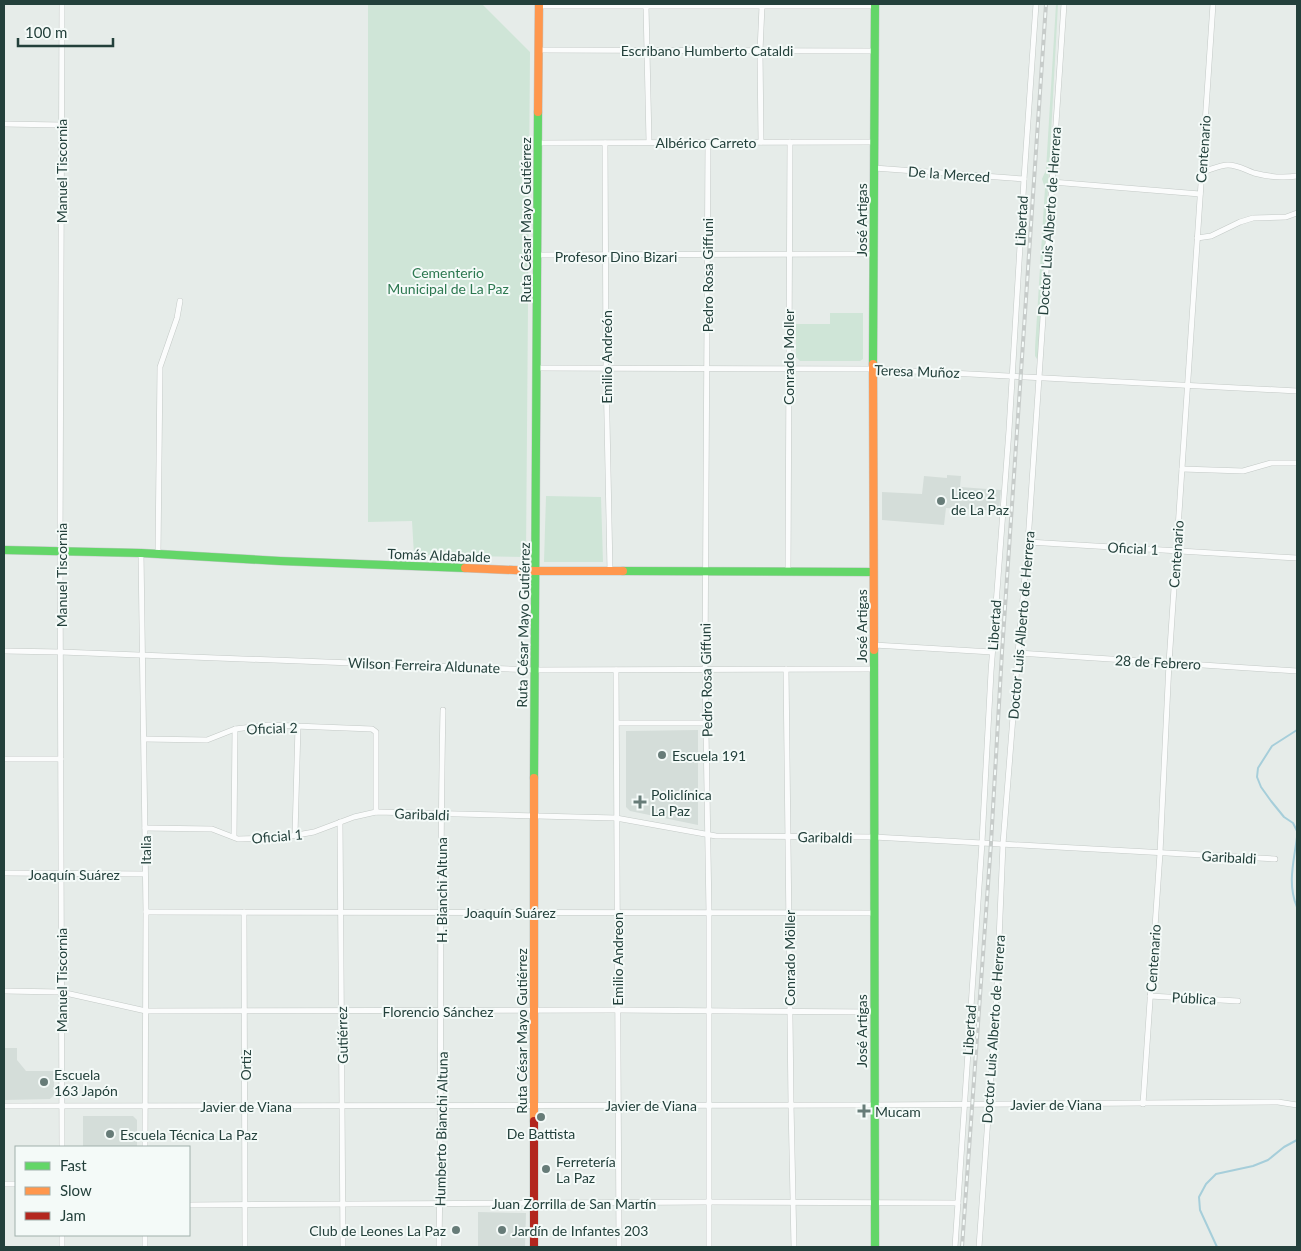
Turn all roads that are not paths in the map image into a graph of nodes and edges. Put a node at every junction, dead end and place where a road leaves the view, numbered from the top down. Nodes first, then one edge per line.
1 (62, 4) edge
2 (1036, 4) edge
3 (1064, 4) edge
4 (1213, 4) edge
5 (539, 5) edge
6 (875, 5) edge
7 (646, 6) junction
8 (762, 6) junction
9 (540, 50) junction
10 (648, 50) junction
11 (760, 51) junction
12 (874, 51) junction
13 (4, 124) edge
14 (61, 125) junction
15 (649, 142) junction
16 (708, 142) junction
17 (761, 142) junction
18 (790, 142) junction
19 (874, 142) junction
20 (538, 143) junction
21 (605, 143) junction
22 (874, 168) junction
23 (1202, 172) junction
24 (1297, 176) edge
25 (1024, 180) junction
26 (1052, 182) junction
27 (1200, 194) junction
28 (1297, 213) edge
29 (1197, 238) junction
30 (873, 254) junction
31 (538, 255) junction
32 (788, 255) junction
33 (606, 256) junction
34 (708, 256) junction
35 (180, 301) dead end
36 (536, 368) junction
37 (788, 368) junction
38 (873, 368) junction
39 (606, 369) junction
40 (706, 369) junction
41 (1013, 375) junction
42 (1040, 376) junction
43 (1187, 386) junction
44 (1297, 391) edge
45 (1297, 463) edge
46 (1182, 469) junction
47 (1028, 542) junction
48 (4, 550) edge
49 (60, 550) junction
50 (1177, 550) junction
51 (141, 553) junction
52 (158, 554) junction
53 (1297, 558) edge
54 (610, 570) junction
55 (536, 571) junction
56 (705, 572) junction
57 (788, 572) junction
58 (873, 572) junction
59 (874, 645) junction
60 (4, 651) edge
61 (61, 652) junction
62 (992, 652) junction
63 (1018, 653) junction
64 (143, 656) junction
65 (1169, 662) junction
66 (786, 669) junction
67 (874, 669) junction
68 (534, 670) junction
69 (616, 670) junction
70 (704, 670) junction
71 (1297, 671) edge
72 (443, 710) dead end
73 (706, 723) junction
74 (616, 724) junction
75 (298, 726) junction
76 (235, 730) junction
77 (144, 739) junction
78 (4, 759) edge
79 (61, 759) junction
80 (376, 812) junction
81 (441, 814) junction
82 (534, 816) junction
83 (616, 818) junction
84 (340, 822) junction
85 (145, 828) junction
86 (708, 835) junction
87 (295, 836) junction
88 (788, 836) junction
89 (234, 837) junction
90 (874, 837) junction
91 (982, 842) junction
92 (1004, 844) junction
93 (1160, 853) junction
94 (1275, 860) dead end
95 (4, 873) edge
96 (61, 873) junction
97 (145, 874) junction
98 (146, 912) junction
99 (244, 912) junction
100 (341, 912) junction
101 (440, 912) junction
102 (533, 912) junction
103 (616, 913) junction
104 (709, 913) junction
105 (789, 913) junction
106 (874, 913) junction
107 (4, 991) edge
108 (62, 992) junction
109 (1150, 996) junction
110 (1238, 1001) dead end
111 (533, 1010) junction
112 (617, 1010) junction
113 (146, 1011) junction
114 (244, 1011) junction
115 (342, 1011) junction
116 (442, 1011) junction
117 (708, 1011) junction
118 (790, 1012) junction
119 (874, 1012) junction
120 (791, 1104) junction
121 (964, 1104) junction
122 (1143, 1104) junction
123 (534, 1105) junction
124 (618, 1105) junction
125 (709, 1105) junction
126 (874, 1105) junction
127 (989, 1105) junction
128 (1297, 1105) edge
129 (4, 1106) edge
130 (62, 1106) junction
131 (245, 1106) junction
132 (342, 1106) junction
133 (441, 1106) junction
134 (146, 1107) junction
135 (62, 1146) edge
136 (145, 1146) edge
137 (708, 1202) junction
138 (794, 1202) junction
139 (875, 1202) junction
140 (440, 1203) junction
141 (534, 1203) junction
142 (619, 1203) junction
143 (958, 1203) junction
144 (245, 1204) junction
145 (342, 1204) junction
146 (190, 1205) edge
147 (245, 1247) edge
148 (343, 1247) edge
149 (439, 1247) edge
150 (534, 1247) edge
151 (619, 1247) edge
152 (709, 1247) edge
153 (794, 1247) edge
154 (875, 1247) edge
155 (955, 1247) edge
156 (979, 1247) edge

1 - 14 street, Manuel Tiscornia
2 - 25 street, Libertad
3 - 26 street, Doctor Luis Alberto de Herrera
4 - 23 street, Centenario
5 - 7 street
5 - 9 street, Ruta César Mayo Gutiérrez
6 - 8 street
6 - 12 street, José Artigas
7 - 8 street
7 - 10 street
8 - 11 street
9 - 10 street, Escribano Humberto Cataldi
9 - 20 street, Ruta César Mayo Gutiérrez
10 - 11 street, Escribano Humberto Cataldi
10 - 15 street
11 - 12 street, Escribano Humberto Cataldi
11 - 17 street
12 - 19 street, José Artigas
13 - 14 street
14 - 49 street, Manuel Tiscornia
15 - 16 street, Albérico Carreto
15 - 21 street, Albérico Carreto
16 - 17 street, Albérico Carreto
16 - 34 street, Pedro Rosa Giffuni
17 - 18 street, Albérico Carreto
18 - 19 street, Albérico Carreto
18 - 32 street, Conrado Moller
19 - 22 street, José Artigas
20 - 21 street, Albérico Carreto
20 - 31 street, Ruta César Mayo Gutiérrez
21 - 33 street, Emilio Andreón
22 - 25 street, De la Merced
22 - 30 street, José Artigas
23 - 24 street
23 - 27 street, Centenario
25 - 41 street, Libertad
26 - 27 street
26 - 42 street, Doctor Luis Alberto de Herrera
27 - 29 street, Centenario
28 - 29 street
29 - 43 street, Centenario
30 - 32 street, Profesor Dino Bizari
30 - 38 street, José Artigas
31 - 33 street, Profesor Dino Bizari
31 - 36 street, Ruta César Mayo Gutiérrez
32 - 34 street, Profesor Dino Bizari
32 - 37 street, Conrado Moller
33 - 34 street, Profesor Dino Bizari
33 - 39 street, Emilio Andreón
34 - 40 street, Pedro Rosa Giffuni
35 - 52 street
36 - 39 street, Teresa Muñoz
36 - 55 street, Ruta César Mayo Gutiérrez
37 - 38 street, Teresa Muñoz
37 - 40 street, Teresa Muñoz
37 - 57 street, Conrado Moller
38 - 41 street, Teresa Muñoz
38 - 58 street, José Artigas
39 - 40 street, Teresa Muñoz
39 - 54 street, Emilio Andreón
40 - 56 street, Pedro Rosa Giffuni
41 - 42 street, Teresa Muñoz
41 - 62 street, Libertad
42 - 43 street, Teresa Muñoz
42 - 47 street, Doctor Luis Alberto de Herrera
43 - 44 street, Teresa Muñoz
43 - 46 street, Centenario
45 - 46 street
46 - 50 street, Centenario
47 - 50 street, Oficial 1
47 - 63 street, Doctor Luis Alberto de Herrera
48 - 49 street, Tomás Aldabalde
49 - 51 street, Tomás Aldabalde
49 - 61 street, Manuel Tiscornia
50 - 53 street, Oficial 1
50 - 65 street, Centenario
51 - 52 street, Tomás Aldabalde
51 - 64 street, Italia
52 - 55 street, Tomás Aldabalde
54 - 55 street, Tomás Aldabalde
54 - 56 street, Tomás Aldabalde
55 - 68 street, Ruta César Mayo Gutiérrez
56 - 57 street, Tomás Aldabalde
56 - 70 street, Pedro Rosa Giffuni
57 - 58 street, Tomás Aldabalde
58 - 59 street, José Artigas
59 - 62 street
59 - 67 street, José Artigas
60 - 61 street, Wilson Ferreira Aldunate
61 - 64 street, Wilson Ferreira Aldunate
61 - 79 street, Manuel Tiscornia
62 - 91 street, Libertad
63 - 65 street, 28 de Febrero
63 - 92 street, Doctor Luis Alberto de Herrera
64 - 68 street, Wilson Ferreira Aldunate
64 - 77 street, Italia
65 - 71 street, 28 de Febrero
65 - 93 street, Centenario
66 - 67 street, Wilson Ferreira Aldunate
66 - 70 street, Wilson Ferreira Aldunate
66 - 88 street, Conrado Möller
67 - 90 street, José Artigas
68 - 69 street, Wilson Ferreira Aldunate
68 - 82 street, Ruta César Mayo Gutiérrez
69 - 70 street, Wilson Ferreira Aldunate
69 - 74 street, Emilio Andreon
70 - 73 street, Pedro Rosa Giffuni
72 - 81 street, H. Bianchi Altuna
73 - 74 street
73 - 86 street, Pedro Rosa Giffuni
74 - 83 street, Emilio Andreon
75 - 76 street, Oficial 2
75 - 80 street, Oficial 2
75 - 87 street
76 - 77 street, Oficial 2
76 - 89 street
77 - 85 street, Italia
78 - 79 street
79 - 96 street, Manuel Tiscornia
80 - 81 street, Garibaldi
80 - 84 street, Oficial 1
81 - 82 street, Garibaldi
81 - 101 street, H. Bianchi Altuna
82 - 83 street, Garibaldi
82 - 102 street, Ruta César Mayo Gutiérrez
83 - 86 street, Garibaldi
83 - 103 street, Emilio Andreon
84 - 87 street, Oficial 1
84 - 100 street, Gutiérrez
85 - 89 street, Oficial 1
85 - 97 street, Italia
86 - 88 street, Garibaldi
86 - 104 street, Pedro Rosa Giffuni
87 - 89 street, Oficial 1
88 - 90 street, Garibaldi
88 - 105 street, Conrado Möller
90 - 91 street, Garibaldi
90 - 106 street, José Artigas
91 - 92 street, Garibaldi
91 - 121 street, Libertad
92 - 93 street, Garibaldi
92 - 127 street, Doctor Luis Alberto de Herrera
93 - 94 street, Garibaldi
93 - 109 street, Centenario
95 - 96 street, Joaquín Suárez
96 - 97 street, Joaquín Suárez
96 - 108 street, Manuel Tiscornia
97 - 98 street, Italia
98 - 99 street, Joaquín Suárez
98 - 113 street, Italia
99 - 100 street, Joaquín Suárez
99 - 114 street, Ortiz
100 - 101 street, Joaquín Suárez
100 - 115 street, Gutiérrez
101 - 102 street, Joaquín Suárez
101 - 116 street, H. Bianchi Altuna
102 - 103 street, Joaquín Suárez
102 - 111 street, Ruta César Mayo Gutiérrez
103 - 104 street, Joaquín Suárez
103 - 112 street, Emilio Andreon
104 - 105 street, Joaquín Suárez
104 - 117 street, Pedro Rosa Giffuni
105 - 106 street, Joaquín Suárez
105 - 118 street, Conrado Möller
106 - 119 street, José Artigas
107 - 108 street, Florencio Sánchez
108 - 113 street, Florencio Sánchez
108 - 130 street, Manuel Tiscornia
109 - 110 street, Pública
109 - 122 street, Centenario
111 - 112 street, Florencio Sánchez
111 - 116 street, Florencio Sánchez
111 - 123 street, Ruta César Mayo Gutiérrez
112 - 117 street, Florencio Sánchez
112 - 124 street, Emilio Andreon
113 - 114 street, Florencio Sánchez
113 - 134 street, Italia
114 - 115 street, Florencio Sánchez
114 - 131 street, Ortiz
115 - 116 street, Florencio Sánchez
115 - 132 street, Gutiérrez
116 - 133 street, Humberto Bianchi Altuna
117 - 118 street, Florencio Sánchez
117 - 125 street, Pedro Rosa Giffuni
118 - 119 street, Florencio Sánchez
118 - 120 street, Conrado Möller
119 - 126 street, José Artigas
120 - 125 street, Javier de Viana
120 - 126 street, Javier de Viana
120 - 138 street, Conrado Möller
121 - 126 street, Javier de Viana
121 - 127 street, Javier de Viana
121 - 143 street, Libertad
122 - 127 street, Javier de Viana
122 - 128 street, Javier de Viana
123 - 124 street, Javier de Viana
123 - 133 street, Javier de Viana
123 - 141 street, Ruta César Mayo Gutiérrez
124 - 125 street, Javier de Viana
124 - 142 street, Emilio Andreon
125 - 137 street, Pedro Rosa Giffuni
126 - 139 street, José Artigas
127 - 156 street, Doctor Luis Alberto de Herrera
129 - 130 street, Javier de Viana
130 - 134 street, Javier de Viana
130 - 135 street, Manuel Tiscornia
131 - 132 street, Javier de Viana
131 - 134 street, Javier de Viana
131 - 144 street, Ortiz
132 - 133 street, Javier de Viana
132 - 145 street, Gutiérrez
133 - 140 street, Humberto Bianchi Altuna
134 - 136 street, Italia
137 - 138 street, Juan Zorrilla de San Martín
137 - 142 street, Juan Zorrilla de San Martín
137 - 152 street, Pedro Rosa Giffuni
138 - 139 street, Juan Zorrilla de San Martín
138 - 153 street, Conrado Möller
139 - 143 street, Juan Zorrilla de San Martín
139 - 154 street, José Artigas
140 - 141 street, Juan Zorrilla de San Martín
140 - 145 street, Juan Zorrilla de San Martín
140 - 149 street, Humberto Bianchi Altuna
141 - 142 street, Juan Zorrilla de San Martín
141 - 150 street, Ruta César Mayo Gutiérrez
142 - 151 street, Emilio Andreon
143 - 155 street, Libertad
144 - 145 street, Juan Zorrilla de San Martín
144 - 146 street, Juan Zorrilla de San Martín
144 - 147 street, Ortiz
145 - 148 street, Gutiérrez

